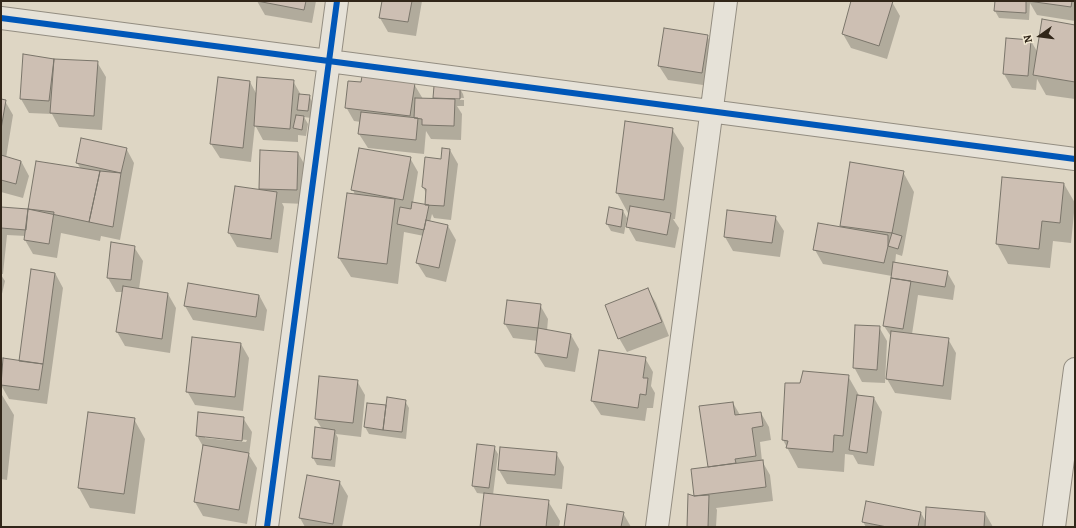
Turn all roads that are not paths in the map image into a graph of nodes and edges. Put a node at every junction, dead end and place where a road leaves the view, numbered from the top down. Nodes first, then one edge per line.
1 (337, 1) edge
2 (726, 1) edge
3 (1, 18) edge
4 (329, 60) junction
5 (711, 111) junction
6 (1075, 159) edge
7 (1075, 369) edge
8 (267, 527) edge
9 (657, 527) edge
10 (1054, 527) edge

1 - 4 street
2 - 5 street
3 - 4 street
4 - 5 street
4 - 8 street
5 - 6 street
5 - 9 street
7 - 10 street

